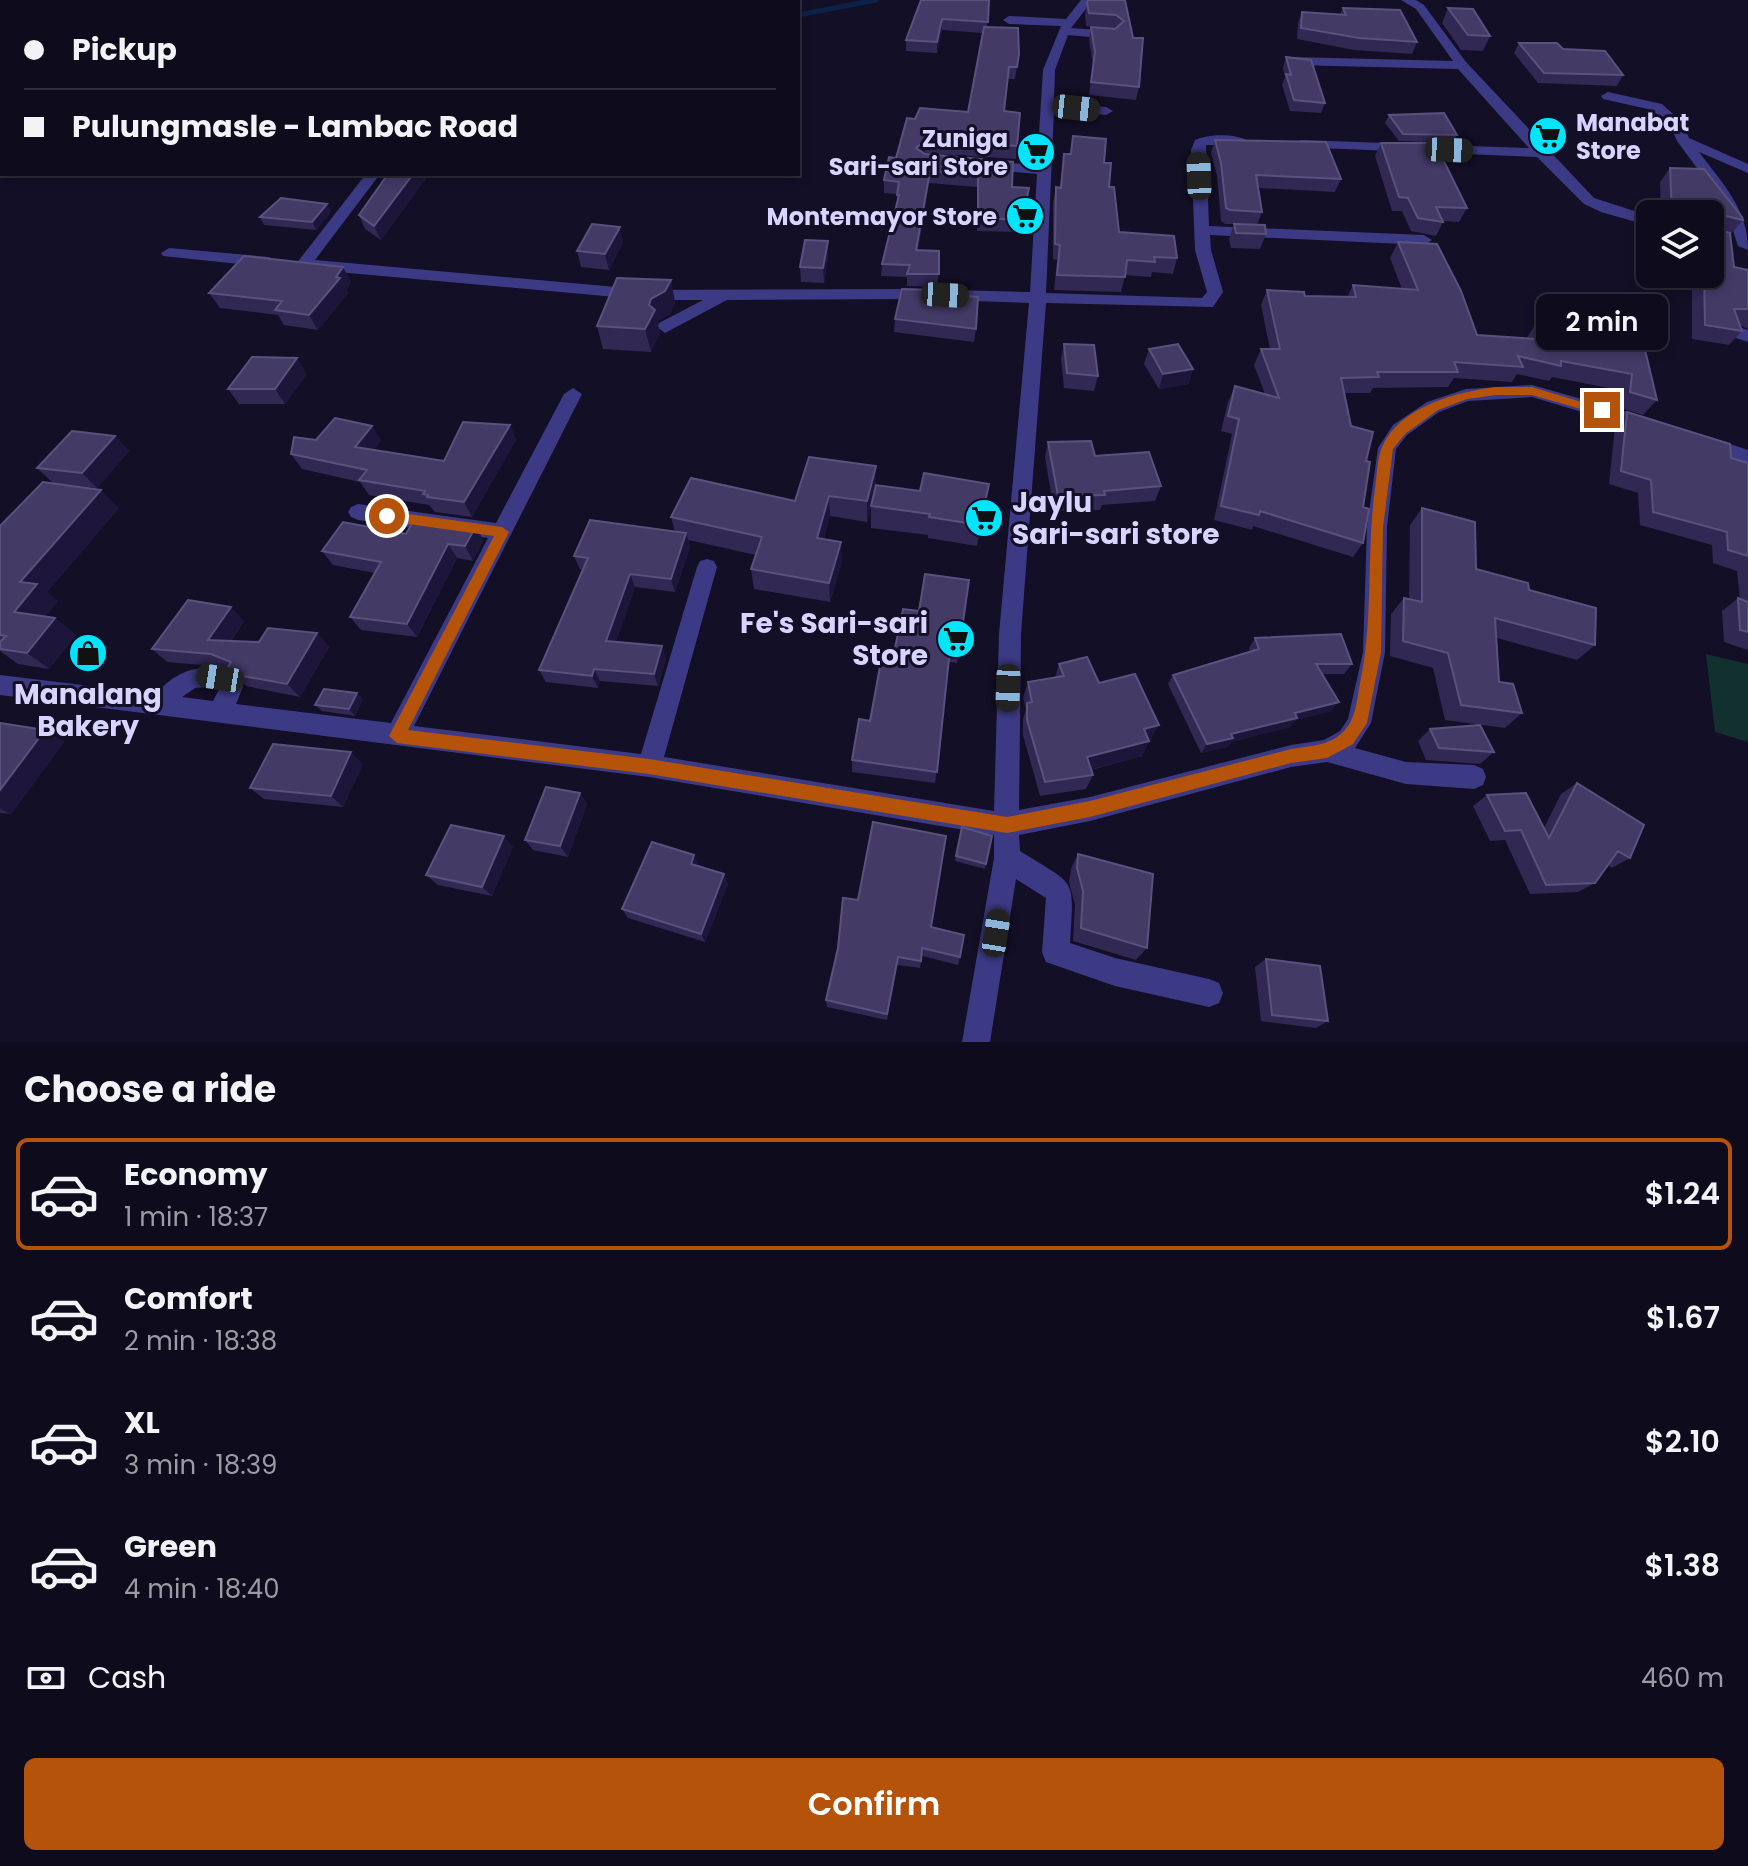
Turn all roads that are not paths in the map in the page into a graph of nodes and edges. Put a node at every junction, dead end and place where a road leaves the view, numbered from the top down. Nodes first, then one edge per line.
1 (1087, 0) edge
2 (1407, 0) edge
3 (1009, 20) dead end
4 (1066, 27) junction
5 (1113, 35) edge
6 (1292, 61) edge
7 (1462, 65) junction
8 (1608, 96) dead end
9 (1047, 105) junction
10 (1106, 111) dead end
11 (1684, 141) junction
12 (1254, 142) edge
13 (1286, 143) edge
14 (1541, 153) junction
15 (970, 163) edge
16 (1748, 169) edge
17 (1045, 170) junction
18 (371, 176) edge
19 (1636, 217) edge
20 (1201, 230) junction
21 (1424, 240) edge
22 (1725, 241) edge
23 (1747, 246) edge
24 (169, 253) dead end
25 (304, 264) junction
26 (721, 297) junction
27 (1038, 299) junction
28 (665, 327) dead end
29 (573, 394) dead end
30 (1748, 457) edge
31 (358, 512) dead end
32 (502, 532) junction
33 (707, 567) dead end
34 (0, 685) edge
35 (160, 706) junction
36 (219, 714) junction
37 (397, 736) junction
38 (1327, 751) junction
39 (649, 766) junction
40 (1474, 777) dead end
41 (1007, 825) junction
42 (1007, 858) junction
43 (1209, 993) dead end
44 (976, 1042) edge

1 - 4 street
2 - 7 street
3 - 4 street
4 - 5 street
4 - 9 street
6 - 7 street
7 - 14 street
8 - 11 street
9 - 10 street
9 - 17 street
11 - 16 street
11 - 23 street
12 - 20 street
13 - 14 street
14 - 19 street
15 - 17 street
17 - 27 street
18 - 25 street
20 - 21 street
20 - 27 street
22 - 23 street
24 - 25 street
25 - 26 street
26 - 27 street
26 - 28 street
27 - 41 street
29 - 32 street
30 - 38 street
31 - 32 street
32 - 37 street
33 - 39 street
34 - 35 street
35 - 36 street
35 - 36 street
36 - 37 street
37 - 39 street
38 - 40 street
38 - 41 street
39 - 41 street
41 - 42 street
42 - 43 street
42 - 44 street

